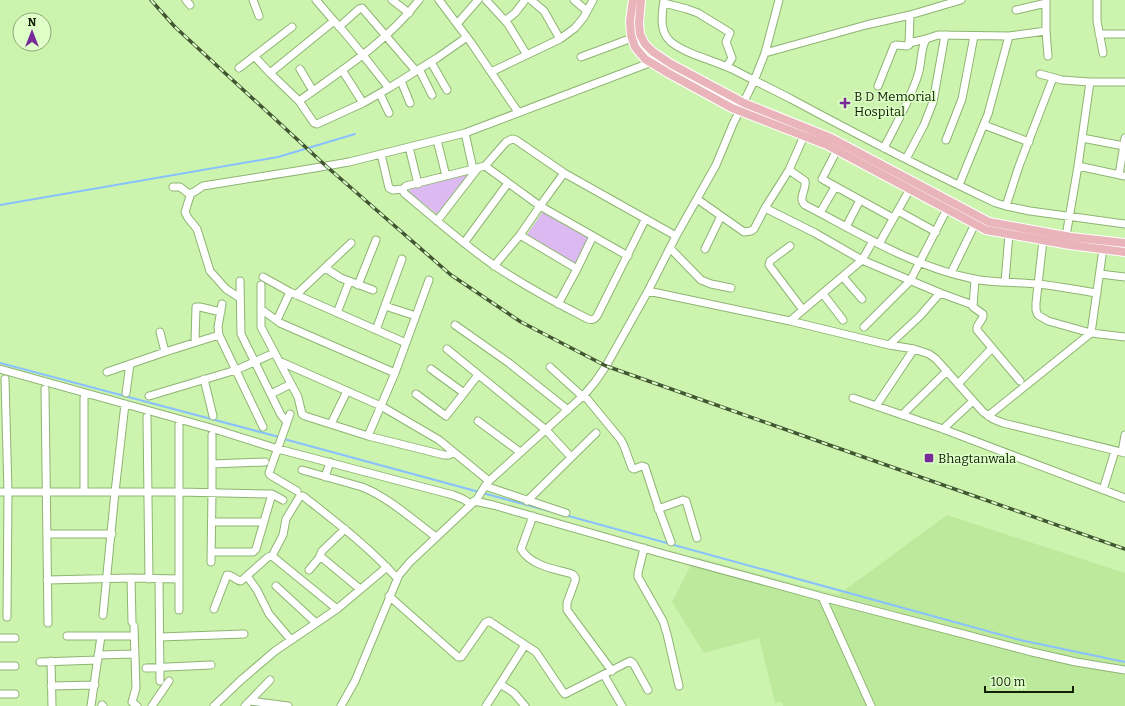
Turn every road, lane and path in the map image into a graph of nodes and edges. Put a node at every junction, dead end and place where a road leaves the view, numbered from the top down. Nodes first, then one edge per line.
1 (253, 0) edge
2 (316, 0) edge
3 (392, 0) edge
4 (419, 0) edge
5 (439, 0) edge
6 (478, 0) edge
7 (486, 0) edge
8 (526, 0) edge
9 (531, 0) edge
10 (574, 0) edge
11 (593, 0) edge
12 (633, 0) edge
13 (641, 0) edge
14 (779, 0) edge
15 (961, 0) edge
16 (1097, 0) edge
17 (664, 1) edge
18 (1046, 2) edge
19 (587, 10) junction
20 (1016, 10) dead end
21 (409, 13) junction
22 (910, 15) junction
23 (258, 16) dead end
24 (506, 20) junction
25 (336, 24) junction
26 (457, 24) junction
27 (292, 27) dead end
28 (1046, 31) junction
29 (1099, 34) junction
30 (1125, 34) edge
31 (945, 35) junction
32 (386, 36) junction
33 (974, 36) junction
34 (1008, 36) junction
35 (467, 37) junction
36 (632, 38) junction
37 (560, 39) junction
38 (926, 39) junction
39 (909, 43) junction
40 (765, 53) junction
41 (1103, 53) dead end
42 (527, 55) junction
43 (254, 56) junction
44 (362, 56) junction
45 (1048, 56) dead end
46 (581, 57) dead end
47 (431, 62) junction
48 (652, 62) junction
49 (728, 66) junction
50 (239, 68) dead end
51 (300, 69) dead end
52 (342, 70) junction
53 (417, 70) junction
54 (491, 72) junction
55 (270, 73) junction
56 (1040, 74) dead end
57 (1053, 78) junction
58 (401, 81) junction
59 (754, 81) junction
60 (1090, 82) junction
61 (1125, 82) edge
62 (878, 86) dead end
63 (389, 88) junction
64 (447, 90) dead end
65 (313, 91) junction
66 (380, 94) junction
67 (432, 95) dead end
68 (299, 101) junction
69 (363, 103) junction
70 (410, 103) dead end
71 (742, 107) junction
72 (518, 112) junction
73 (389, 113) dead end
74 (984, 125) junction
75 (465, 133) junction
76 (804, 136) junction
77 (1082, 138) junction
78 (1125, 138) edge
79 (437, 140) junction
80 (946, 140) dead end
81 (1029, 142) junction
82 (1124, 146) junction
83 (409, 147) junction
84 (884, 148) junction
85 (837, 150) junction
86 (381, 154) junction
87 (906, 159) junction
88 (1078, 166) junction
89 (479, 168) junction
90 (790, 170) junction
91 (564, 173) junction
92 (1122, 175) edge
93 (446, 176) junction
94 (508, 183) junction
95 (418, 184) junction
96 (959, 186) junction
97 (173, 187) dead end
98 (835, 187) junction
99 (403, 189) junction
100 (910, 189) junction
101 (191, 193) junction
102 (696, 199) junction
103 (860, 200) junction
104 (540, 206) junction
105 (1006, 206) junction
106 (765, 208) junction
107 (947, 209) junction
108 (898, 211) junction
109 (820, 213) junction
110 (721, 216) junction
111 (1069, 216) junction
112 (894, 218) junction
113 (645, 220) junction
114 (437, 221) junction
115 (975, 224) junction
116 (1125, 224) edge
117 (846, 227) junction
118 (936, 232) junction
119 (1009, 234) junction
120 (520, 235) junction
121 (593, 236) junction
122 (676, 236) junction
123 (1066, 236) junction
124 (376, 240) dead end
125 (1043, 240) junction
126 (876, 242) junction
127 (351, 243) dead end
128 (464, 243) junction
129 (1125, 244) edge
130 (790, 246) dead end
131 (670, 248) junction
132 (705, 249) dead end
133 (1103, 249) junction
134 (1125, 252) edge
135 (628, 256) junction
136 (402, 259) dead end
137 (862, 260) junction
138 (920, 263) junction
139 (494, 266) junction
140 (325, 268) junction
141 (577, 269) junction
142 (951, 273) junction
143 (1100, 274) junction
144 (263, 277) dead end
145 (843, 277) junction
146 (1125, 277) edge
147 (975, 279) junction
148 (429, 280) dead end
149 (910, 280) junction
150 (240, 281) dead end
151 (349, 282) junction
152 (1005, 282) junction
153 (1038, 284) junction
154 (261, 285) dead end
155 (358, 285) junction
156 (731, 288) dead end
157 (373, 290) dead end
158 (648, 291) junction
159 (940, 293) junction
160 (1097, 293) junction
161 (293, 294) junction
162 (823, 294) junction
163 (240, 298) junction
164 (862, 298) dead end
165 (222, 304) dead end
166 (558, 304) junction
167 (385, 306) junction
168 (973, 306) junction
169 (261, 310) junction
170 (803, 310) junction
171 (221, 312) junction
172 (336, 313) junction
173 (416, 316) junction
174 (277, 320) junction
175 (843, 320) dead end
176 (790, 321) junction
177 (455, 325) dead end
178 (864, 327) dead end
179 (376, 330) junction
180 (160, 332) dead end
181 (1091, 333) junction
182 (219, 335) junction
183 (1125, 338) edge
184 (195, 342) junction
185 (406, 343) junction
186 (890, 345) junction
187 (992, 348) junction
188 (447, 349) dead end
189 (914, 349) junction
190 (166, 352) junction
191 (274, 353) junction
192 (279, 361) junction
193 (255, 362) junction
194 (130, 364) junction
195 (550, 367) dead end
196 (431, 369) dead end
197 (0, 370) edge
198 (236, 370) junction
199 (107, 372) dead end
200 (947, 372) junction
201 (395, 373) junction
202 (478, 375) junction
203 (5, 379) dead end
204 (204, 379) junction
205 (1020, 381) dead end
206 (291, 384) junction
207 (958, 384) junction
208 (45, 389) dead end
209 (347, 391) junction
210 (126, 393) dead end
211 (464, 393) junction
212 (271, 394) junction
213 (416, 394) dead end
214 (583, 395) junction
215 (149, 396) dead end
216 (84, 398) dead end
217 (853, 398) dead end
218 (973, 401) junction
219 (125, 404) junction
220 (381, 406) junction
221 (876, 406) junction
222 (568, 410) junction
223 (290, 414) dead end
224 (902, 415) junction
225 (213, 416) dead end
226 (988, 416) junction
227 (147, 417) dead end
228 (478, 421) dead end
229 (287, 422) junction
230 (331, 424) junction
231 (179, 425) dead end
232 (263, 427) dead end
233 (546, 430) junction
234 (943, 430) junction
235 (596, 433) dead end
236 (212, 435) dead end
237 (1125, 435) edge
238 (368, 436) junction
239 (278, 448) junction
240 (453, 452) junction
241 (520, 452) junction
242 (1121, 452) edge
243 (571, 457) junction
244 (265, 462) dead end
245 (330, 462) junction
246 (212, 464) junction
247 (302, 470) dead end
248 (325, 477) junction
249 (485, 486) junction
250 (1103, 490) junction
251 (298, 491) dead end
252 (0, 492) edge
253 (8, 492) junction
254 (46, 492) junction
255 (84, 492) junction
256 (115, 492) junction
257 (148, 492) junction
258 (179, 492) junction
259 (212, 492) junction
260 (272, 494) junction
261 (1125, 498) edge
262 (283, 500) dead end
263 (527, 501) junction
264 (474, 502) junction
265 (658, 509) junction
266 (566, 513) dead end
267 (533, 516) junction
268 (212, 522) junction
269 (264, 522) junction
270 (344, 529) junction
271 (47, 534) junction
272 (112, 534) junction
273 (436, 537) junction
274 (697, 538) dead end
275 (671, 542) dead end
276 (644, 548) junction
277 (212, 552) junction
278 (272, 556) junction
279 (320, 556) junction
280 (211, 562) dead end
281 (387, 567) junction
282 (309, 570) dead end
283 (247, 576) junction
284 (131, 578) junction
285 (397, 578) junction
286 (106, 579) junction
287 (149, 579) junction
288 (160, 579) junction
289 (179, 579) junction
290 (47, 580) junction
291 (276, 586) dead end
292 (360, 589) junction
293 (389, 596) junction
294 (822, 597) junction
295 (214, 609) dead end
296 (337, 609) junction
297 (179, 610) dead end
298 (103, 614) dead end
299 (7, 618) dead end
300 (48, 623) dead end
301 (316, 623) junction
302 (244, 634) dead end
303 (67, 636) dead end
304 (101, 636) junction
305 (134, 636) junction
306 (160, 637) junction
307 (0, 638) edge
308 (15, 638) dead end
309 (291, 640) junction
310 (525, 645) junction
311 (135, 654) junction
312 (98, 658) junction
313 (51, 661) junction
314 (40, 662) dead end
315 (211, 665) dead end
316 (0, 666) edge
317 (14, 666) dead end
318 (160, 667) junction
319 (146, 668) dead end
320 (1125, 670) edge
321 (612, 671) junction
322 (604, 675) junction
323 (270, 680) dead end
324 (160, 681) dead end
325 (169, 681) dead end
326 (500, 684) junction
327 (95, 685) junction
328 (51, 686) junction
329 (679, 686) dead end
330 (648, 690) dead end
331 (0, 694) edge
332 (15, 694) dead end
333 (247, 703) edge
334 (52, 706) edge
335 (91, 706) edge
336 (137, 706) edge
337 (152, 706) edge
338 (214, 706) edge
339 (288, 706) edge
340 (341, 706) edge
341 (486, 706) edge
342 (525, 706) edge
343 (622, 706) edge
344 (871, 706) edge

1 - 23 street
2 - 25 street
3 - 21 street
4 - 21 street
5 - 26 street
6 - 26 street
7 - 24 street
8 - 24 street
9 - 37 street
10 - 19 street
11 - 19 street
12 - 36 main road
13 - 71 main road
14 - 40 street
15 - 22 street
16 - 29 street
17 - 49 street
17 - 49 street
18 - 20 street
18 - 28 street
19 - 37 street
21 - 32 street
22 - 39 street
22 - 40 street
24 - 42 street
25 - 32 street
25 - 44 street
25 - 55 street
26 - 35 street
27 - 43 street
28 - 34 street
28 - 45 street
29 - 30 street
29 - 41 street
31 - 33 street
31 - 38 street
31 - 87 street
32 - 44 street
32 - 53 street
33 - 34 street
33 - 80 street
34 - 74 street
35 - 47 street
35 - 54 street
36 - 46 street
36 - 48 main road
37 - 42 street
38 - 39 street
38 - 84 street
39 - 62 street
40 - 59 street
42 - 54 street
43 - 50 street
43 - 55 street
44 - 52 street
44 - 63 street
47 - 53 street
47 - 64 street
48 - 71 main road
48 - 72 street
49 - 59 street
51 - 65 street
52 - 65 street
52 - 69 street
53 - 58 street
53 - 67 street
54 - 72 street
55 - 68 street
56 - 57 street
57 - 60 street
57 - 81 street
58 - 63 street
58 - 70 street
59 - 71 street
59 - 84 street
60 - 61 street
60 - 77 street
63 - 66 street
65 - 68 street
66 - 69 street
66 - 73 street
68 - 69 street
71 - 76 main road
71 - 102 street
71 - 123 main road
72 - 75 street
74 - 81 street
74 - 96 street
75 - 79 street
75 - 89 street
76 - 85 main road
76 - 90 street
77 - 82 street
77 - 88 street
78 - 82 street
79 - 83 street
79 - 93 street
81 - 105 street
82 - 92 street
83 - 86 street
83 - 95 street
84 - 87 street
85 - 98 street
85 - 100 main road
86 - 99 street
86 - 101 street
87 - 96 street
88 - 92 street
88 - 111 street
89 - 91 street
89 - 93 street
89 - 94 street
89 - 114 street
90 - 106 street
90 - 109 street
91 - 104 street
91 - 113 street
93 - 95 street
94 - 104 street
94 - 128 street
95 - 99 street
96 - 105 street
97 - 101 street
98 - 103 street
98 - 109 street
99 - 114 street
100 - 107 main road
100 - 108 street
101 - 163 street
102 - 110 street
102 - 122 street
103 - 112 street
103 - 117 street
104 - 120 street
104 - 121 street
105 - 111 street
106 - 110 street
106 - 137 street
107 - 115 main road
107 - 118 street
108 - 112 street
108 - 118 street
109 - 117 street
110 - 132 street
111 - 116 street
111 - 123 street
112 - 126 street
113 - 122 street
113 - 135 street
114 - 128 street
115 - 119 main road
115 - 142 street
117 - 126 street
118 - 138 street
119 - 125 main road
119 - 152 street
120 - 139 street
120 - 141 street
121 - 135 street
121 - 141 street
122 - 131 street
123 - 129 main road
124 - 155 street
125 - 133 main road
125 - 153 street
126 - 137 street
126 - 138 street
127 - 140 street
128 - 139 street
130 - 170 street
131 - 156 street
131 - 158 street
133 - 134 main road
133 - 143 street
135 - 166 street
136 - 167 street
137 - 145 street
137 - 149 street
138 - 142 street
138 - 149 street
139 - 166 street
140 - 151 street
140 - 161 street
141 - 166 street
142 - 147 street
143 - 146 street
143 - 160 street
144 - 161 street
145 - 162 street
145 - 164 street
147 - 152 street
147 - 168 street
148 - 173 street
149 - 159 street
149 - 178 street
150 - 163 street
151 - 155 street
151 - 172 street
152 - 153 street
153 - 160 street
153 - 181 street
154 - 169 street
155 - 157 street
158 - 176 street
158 - 214 street
159 - 168 street
159 - 186 street
160 - 181 street
161 - 172 street
161 - 174 street
162 - 170 street
162 - 175 street
163 - 193 street
165 - 171 street
167 - 173 street
167 - 179 street
168 - 187 street
169 - 174 street
169 - 191 street
170 - 176 street
171 - 182 street
171 - 184 street
172 - 179 street
173 - 185 street
174 - 201 street
176 - 186 street
177 - 222 street
179 - 185 street
180 - 190 street
181 - 183 street
181 - 226 street
182 - 184 street
182 - 198 street
184 - 190 street
185 - 201 street
186 - 189 street
187 - 205 street
187 - 207 street
188 - 202 street
189 - 200 street
189 - 221 street
190 - 194 street
191 - 192 street
191 - 193 street
192 - 206 street
192 - 209 street
193 - 198 street
193 - 212 street
194 - 199 street
194 - 210 street
195 - 214 street
196 - 211 street
197 - 219 street
198 - 204 street
198 - 232 street
200 - 207 street
200 - 224 street
201 - 220 street
202 - 211 street
202 - 233 street
203 - 253 street
204 - 215 street
204 - 225 street
206 - 212 street
206 - 230 street
207 - 218 street
208 - 254 street
209 - 220 street
209 - 230 street
211 - 213 street
212 - 229 street
214 - 222 street
214 - 265 street
216 - 255 street
217 - 221 street
218 - 226 street
218 - 234 street
219 - 239 street
219 - 256 street
220 - 238 street
220 - 240 street
221 - 224 street
222 - 233 street
223 - 229 street
224 - 234 street
226 - 242 street
227 - 257 street
228 - 241 street
229 - 239 street
230 - 238 street
231 - 258 street
233 - 241 street
233 - 243 street
234 - 250 street
235 - 243 street
236 - 246 street
237 - 242 street
238 - 240 street
239 - 245 street
239 - 251 street
240 - 249 street
241 - 249 street
242 - 250 street
243 - 263 street
244 - 246 street
245 - 248 street
245 - 264 street
246 - 259 street
247 - 248 street
248 - 273 street
249 - 263 street
249 - 264 street
250 - 261 street
252 - 253 street
253 - 254 street
253 - 299 street
254 - 255 street
254 - 271 street
255 - 256 street
256 - 257 street
256 - 272 street
257 - 258 street
257 - 287 street
258 - 259 street
258 - 289 street
259 - 260 street
259 - 268 street
260 - 262 street
260 - 269 street
263 - 266 street
264 - 267 street
264 - 273 street
265 - 274 street
265 - 275 street
267 - 276 street
267 - 321 street
268 - 269 street
268 - 277 street
269 - 277 street
270 - 278 street
270 - 279 street
270 - 281 street
271 - 272 street
271 - 290 street
272 - 286 street
273 - 285 street
276 - 294 street
276 - 329 street
277 - 280 street
278 - 283 street
278 - 296 street
279 - 282 street
279 - 292 street
281 - 285 street
281 - 292 street
283 - 295 street
283 - 309 street
284 - 286 street
284 - 287 street
284 - 305 street
285 - 293 street
286 - 290 street
286 - 298 street
287 - 288 street
288 - 289 street
288 - 306 street
289 - 297 street
290 - 300 street
291 - 301 street
292 - 296 street
293 - 310 street
293 - 340 street
294 - 320 street
294 - 344 street
296 - 301 street
301 - 309 street
302 - 306 street
303 - 304 street
304 - 305 street
304 - 312 street
305 - 311 street
306 - 318 street
307 - 308 street
309 - 338 street
310 - 322 street
310 - 326 street
311 - 312 street
311 - 336 street
312 - 313 street
312 - 327 street
313 - 314 street
313 - 328 street
315 - 318 street
316 - 317 street
318 - 319 street
318 - 324 street
321 - 322 street
321 - 330 street
322 - 343 street
323 - 333 street
325 - 337 street
326 - 341 street
326 - 342 street
327 - 328 street
327 - 335 street
328 - 334 street
331 - 332 street
333 - 339 street

